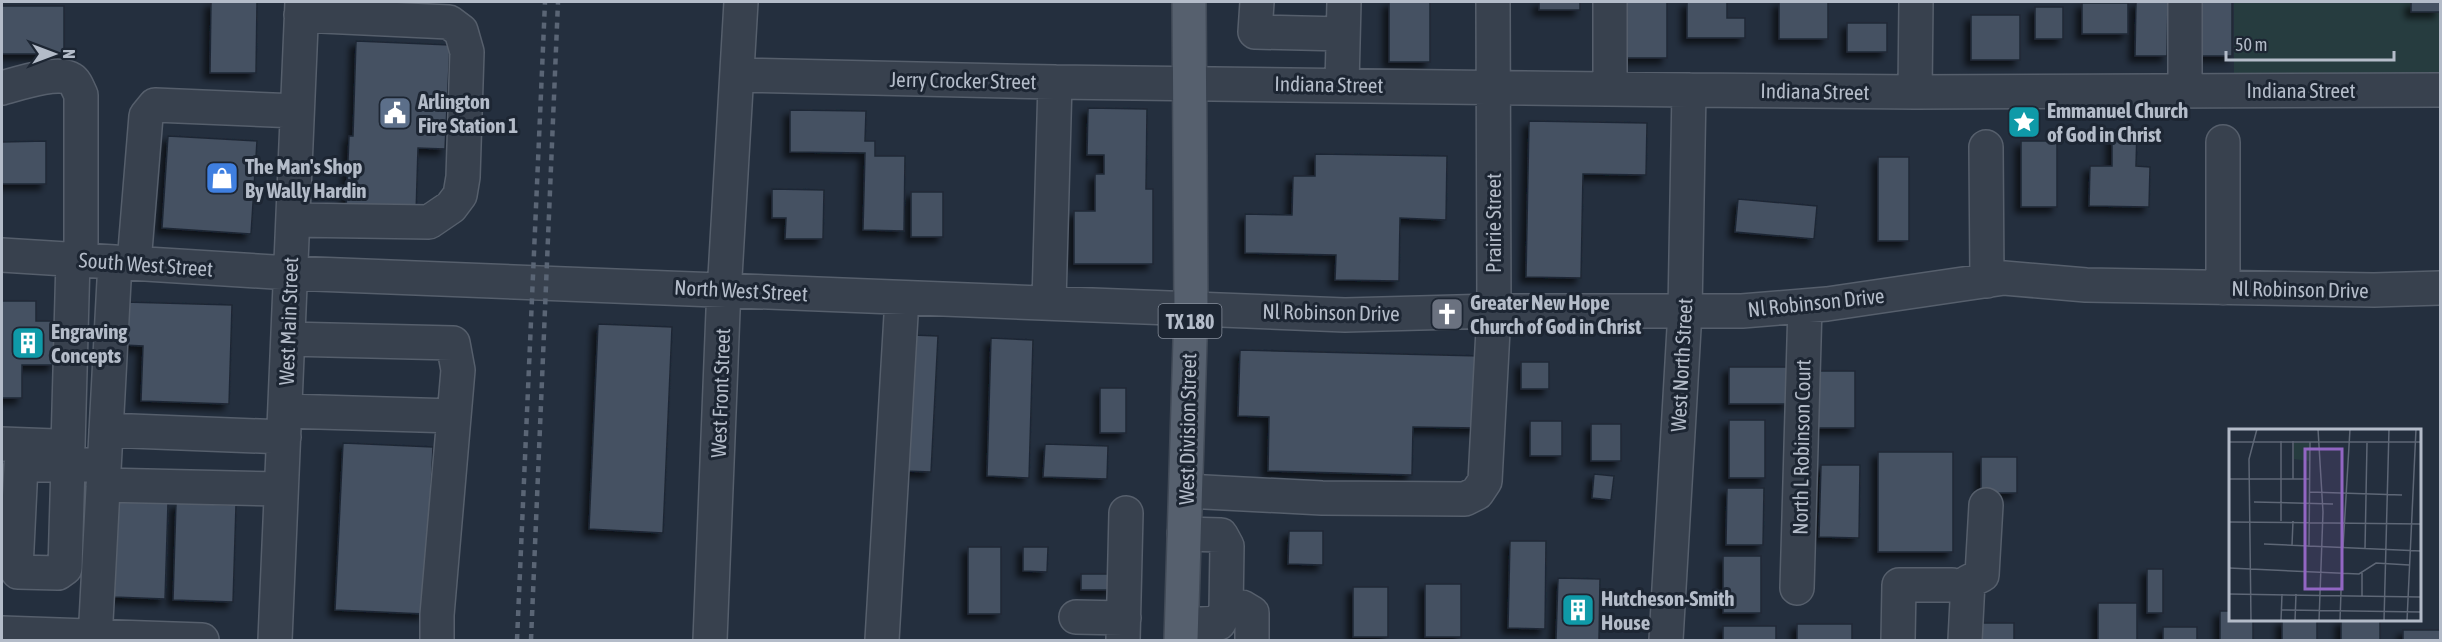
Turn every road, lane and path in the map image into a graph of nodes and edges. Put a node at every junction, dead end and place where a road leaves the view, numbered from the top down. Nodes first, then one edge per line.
1 (741, 2) edge
2 (1189, 2) edge
3 (1344, 2) edge
4 (1493, 2) edge
5 (1610, 2) edge
6 (1916, 2) edge
7 (2185, 2) edge
8 (301, 8) edge
9 (1256, 17) edge
10 (1342, 34) junction
11 (737, 75) junction
12 (1055, 82) junction
13 (1189, 82) junction
14 (1254, 83) junction
15 (1342, 84) junction
16 (1493, 86) junction
17 (2, 87) edge
18 (1610, 88) junction
19 (1689, 90) junction
20 (2440, 90) edge
21 (2185, 91) junction
22 (1915, 92) junction
23 (297, 111) junction
24 (2223, 142) dead end
25 (1986, 147) dead end
26 (292, 220) junction
27 (2, 255) edge
28 (77, 259) junction
29 (125, 262) junction
30 (290, 273) junction
31 (1987, 281) junction
32 (2223, 288) junction
33 (2440, 288) edge
34 (724, 289) junction
35 (902, 298) junction
36 (1049, 302) junction
37 (1805, 306) junction
38 (1191, 308) junction
39 (1494, 311) junction
40 (1685, 311) junction
41 (288, 339) junction
42 (454, 416) junction
43 (284, 424) junction
44 (2, 444) edge
45 (68, 455) junction
46 (105, 457) junction
47 (281, 489) junction
48 (1186, 491) junction
49 (1986, 505) dead end
50 (1126, 513) dead end
51 (1184, 534) junction
52 (1952, 585) dead end
53 (1797, 588) dead end
54 (1226, 610) junction
55 (1076, 617) dead end
56 (1123, 629) edge
57 (2, 633) edge
58 (1182, 633) edge
59 (95, 639) edge
60 (202, 640) edge
61 (275, 640) edge
62 (437, 640) edge
63 (710, 640) edge
64 (882, 640) edge
65 (1252, 640) edge
66 (1666, 640) edge
67 (1898, 640) edge
68 (1965, 640) edge

1 - 11 street, West Front Street
2 - 13 main road, West Division Street / TX 180
3 - 10 street
4 - 16 street, Prairie Street
5 - 18 street
6 - 22 street
7 - 21 street
8 - 23 street, West Main Street
8 - 26 street
9 - 10 street
9 - 14 street
10 - 15 street
11 - 12 street, Jerry Crocker Street
11 - 34 street, West Front Street
12 - 13 street, Jerry Crocker Street
12 - 36 street
13 - 14 street, Indiana Street
13 - 38 main road, West Division Street / TX 180
14 - 15 street, Indiana Street
15 - 16 street, Indiana Street
16 - 18 street, Indiana Street
16 - 39 street, Prairie Street
17 - 28 street
18 - 19 street, Indiana Street
19 - 22 street, Indiana Street
19 - 40 street, West North Street
20 - 21 street, Indiana Street
21 - 22 street, Indiana Street
23 - 26 street, West Main Street
23 - 29 street
24 - 32 street
25 - 31 street
26 - 30 street, West Main Street
27 - 28 street, South West Street
28 - 29 street, South West Street
28 - 45 street
29 - 30 street, South West Street
29 - 46 street
30 - 34 street, North West Street
30 - 41 street, West Main Street
31 - 32 street, Nl Robinson Drive
31 - 37 street, Nl Robinson Drive
32 - 33 street, Nl Robinson Drive
34 - 35 street, North West Street
34 - 63 street, West Front Street
35 - 36 street, North West Street
35 - 64 street
36 - 38 street, North West Street
37 - 40 street, Nl Robinson Drive
37 - 53 street, North L Robinson Court
38 - 39 street, Nl Robinson Drive
38 - 48 main road, West Division Street / TX 180
39 - 40 street, Nl Robinson Drive
39 - 48 street, Prairie Street
40 - 66 street, West North Street
41 - 42 street
41 - 43 street, West Main Street
42 - 43 street
42 - 62 street
43 - 46 street
43 - 47 street, West Main Street
44 - 45 street
45 - 46 street
46 - 47 street
46 - 59 street
47 - 61 street, West Main Street
48 - 51 main road, West Division Street / TX 180
49 - 68 street
50 - 56 street
51 - 54 street
51 - 58 main road, West Division Street / TX 180
52 - 67 street
54 - 58 street
54 - 65 street
55 - 56 street
57 - 59 street
59 - 60 street

